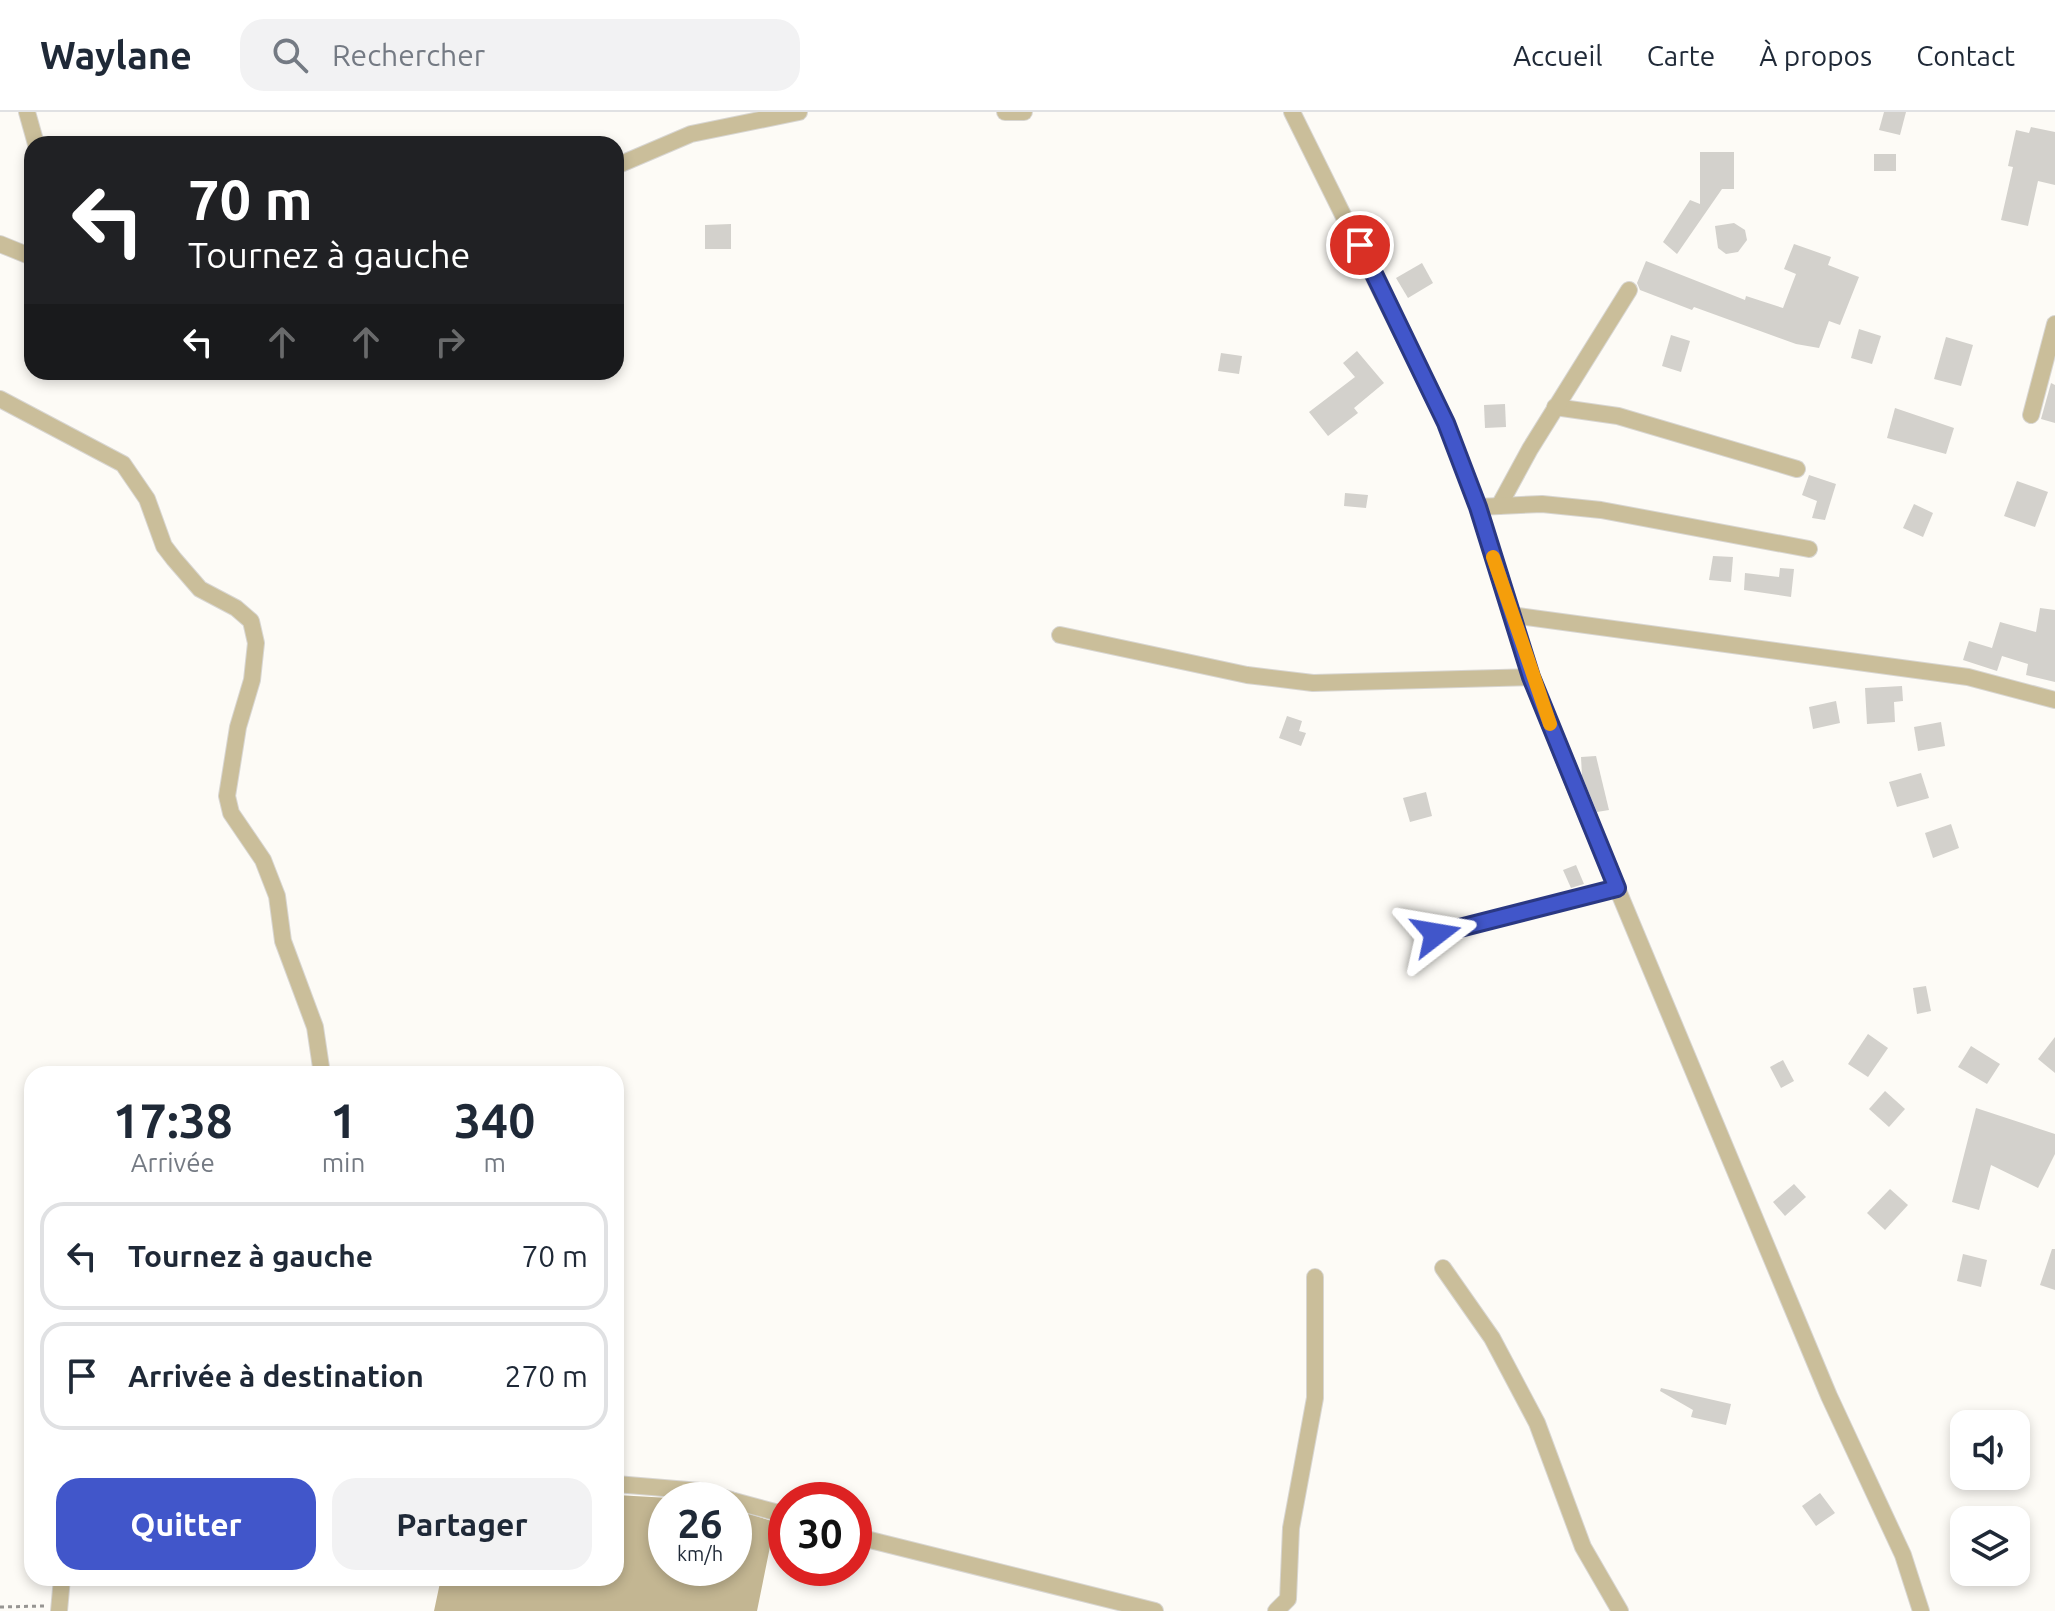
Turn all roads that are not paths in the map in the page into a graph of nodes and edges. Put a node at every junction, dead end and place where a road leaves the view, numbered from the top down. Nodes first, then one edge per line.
1 (27, 112) edge
2 (799, 112) edge
3 (1005, 112) edge
4 (1024, 112) edge
5 (1292, 112) edge
6 (34, 136) edge
7 (624, 163) edge
8 (0, 244) edge
9 (24, 254) edge
10 (1629, 290) dead end
11 (2055, 324) edge
12 (0, 399) edge
13 (1555, 407) junction
14 (2031, 415) dead end
15 (1797, 469) dead end
16 (1499, 506) junction
17 (1478, 507) junction
18 (1809, 549) dead end
19 (1511, 615) junction
20 (1060, 635) dead end
21 (1531, 677) junction
22 (2055, 700) edge
23 (1617, 888) junction
24 (1436, 934) dead end
25 (321, 1066) edge
26 (1443, 1268) dead end
27 (1315, 1277) dead end
28 (624, 1485) edge
29 (648, 1487) edge
30 (872, 1540) edge
31 (61, 1586) edge
32 (59, 1608) edge
33 (1155, 1611) edge
34 (1276, 1611) edge
35 (1620, 1611) edge
36 (1921, 1611) edge

1 - 6 street
2 - 7 street
3 - 4 street
5 - 17 street
8 - 9 street
10 - 13 street
11 - 14 street
12 - 25 street
13 - 15 street
13 - 16 street
16 - 17 street
16 - 18 street
17 - 19 street
19 - 21 street
19 - 22 street
20 - 21 street
21 - 23 street
23 - 24 street
23 - 36 street
26 - 35 street
27 - 34 street
28 - 29 street
30 - 33 street
31 - 32 street

